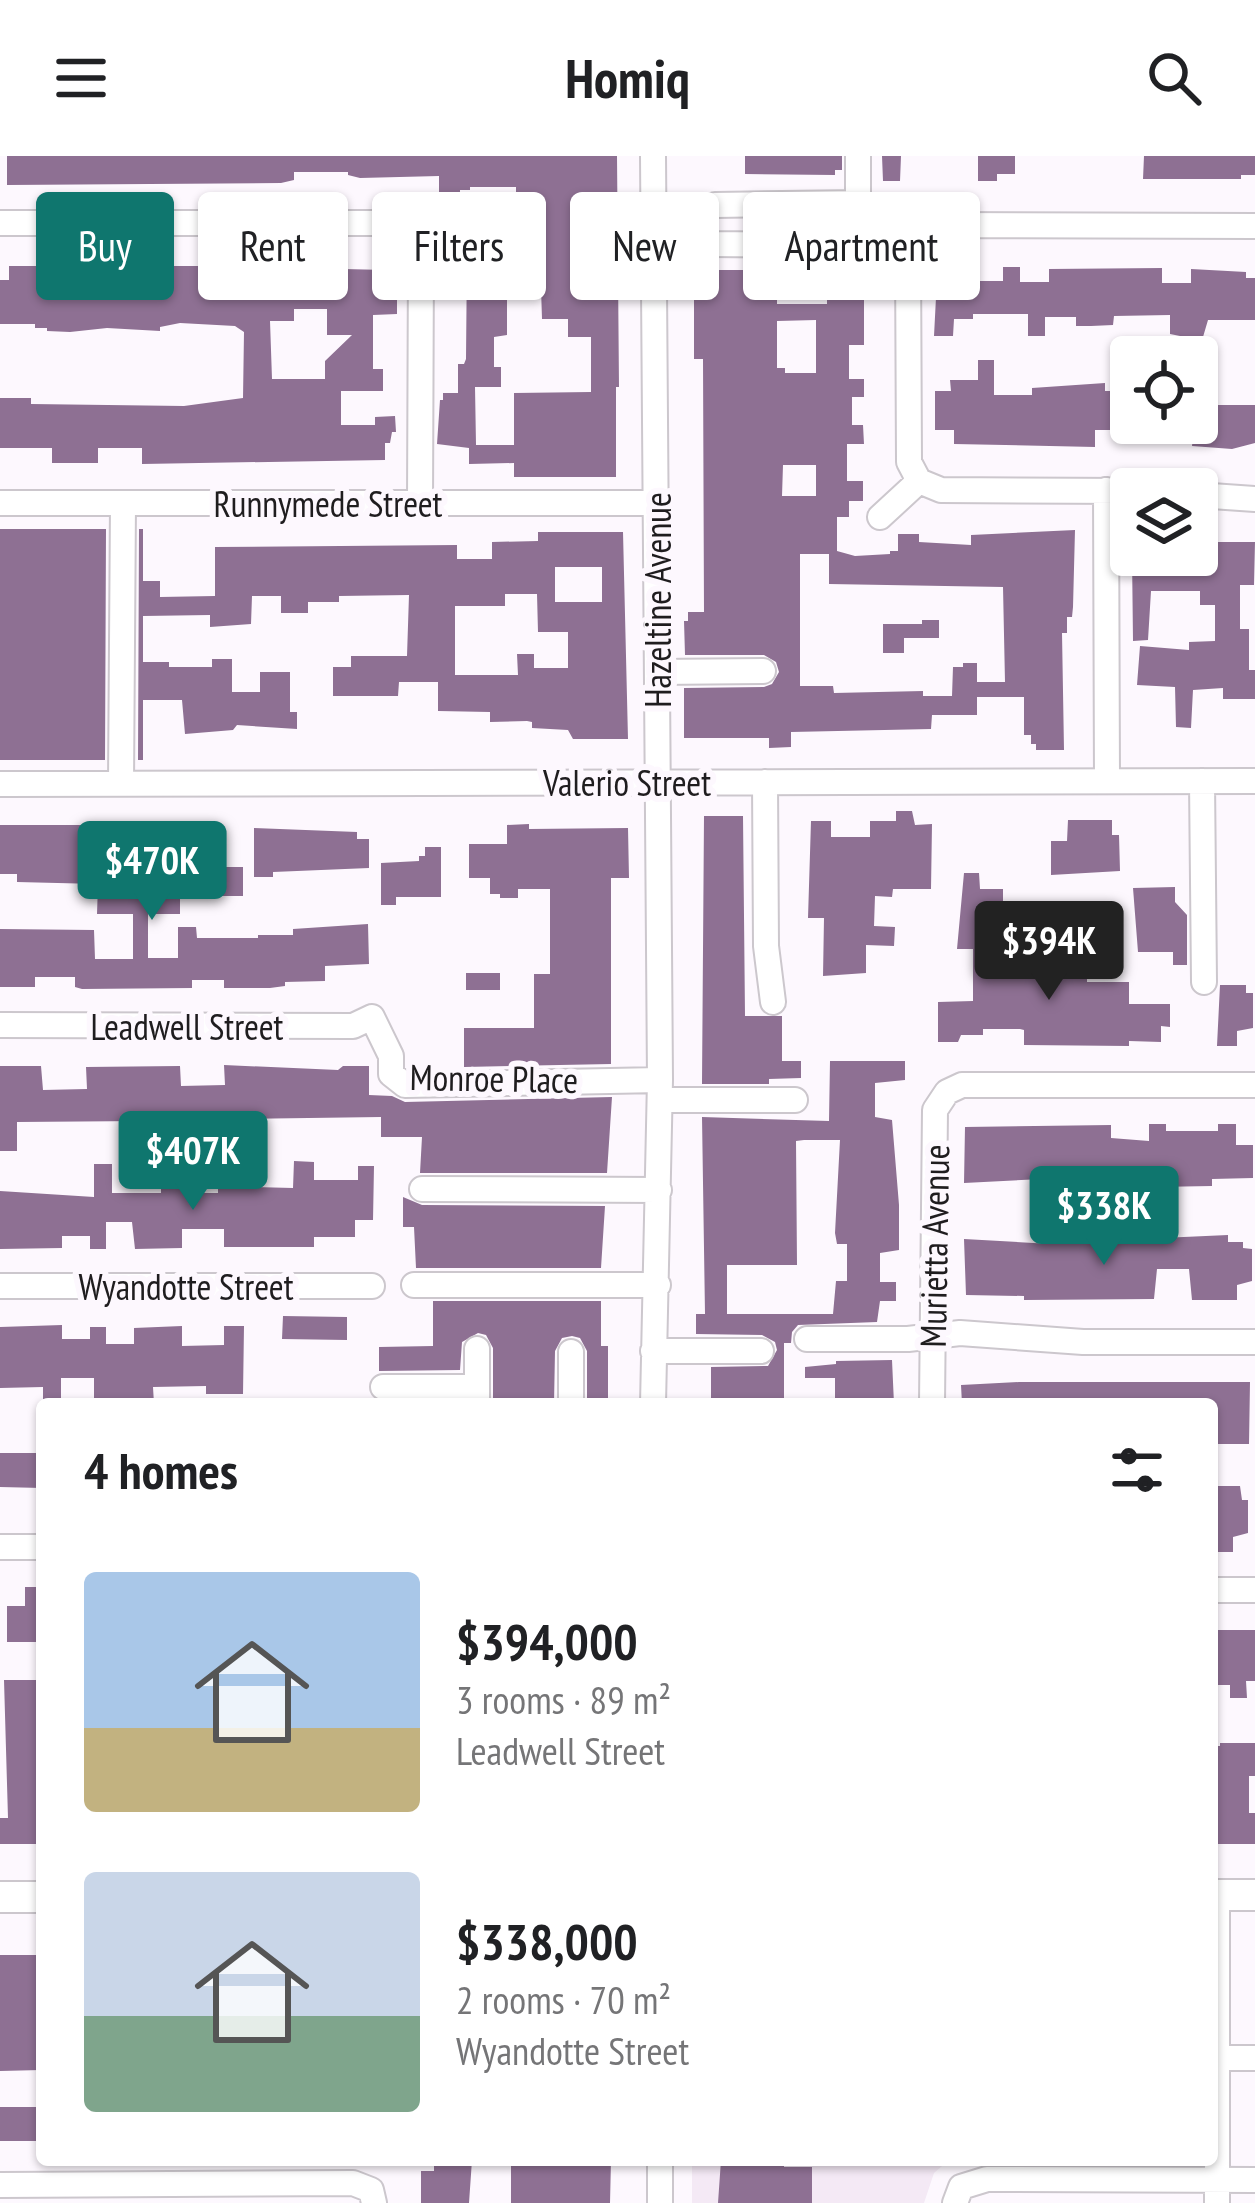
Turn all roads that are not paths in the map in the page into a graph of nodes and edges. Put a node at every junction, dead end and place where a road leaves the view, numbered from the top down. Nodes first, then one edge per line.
1 (652, 156) edge
2 (858, 156) edge
3 (653, 192) edge
4 (858, 192) edge
5 (0, 224) edge
6 (1255, 226) edge
7 (655, 300) edge
8 (920, 481) junction
9 (1110, 491) edge
10 (1218, 496) edge
11 (1255, 499) edge
12 (0, 503) edge
13 (123, 503) junction
14 (656, 503) junction
15 (420, 504) junction
16 (880, 517) dead end
17 (1115, 576) edge
18 (763, 671) dead end
19 (657, 672) junction
20 (1202, 781) junction
21 (1255, 781) edge
22 (658, 782) junction
23 (764, 782) junction
24 (1107, 782) junction
25 (0, 784) edge
26 (121, 784) junction
27 (1204, 982) dead end
28 (773, 1002) dead end
29 (372, 1017) joint
30 (0, 1025) edge
31 (1255, 1085) edge
32 (660, 1090) junction
33 (796, 1100) dead end
34 (422, 1190) dead end
35 (659, 1190) junction
36 (414, 1285) dead end
37 (658, 1285) junction
38 (0, 1286) edge
39 (372, 1286) dead end
40 (933, 1336) junction
41 (807, 1339) dead end
42 (1255, 1342) edge
43 (477, 1349) dead end
44 (652, 1351) junction
45 (761, 1351) dead end
46 (571, 1352) dead end
47 (383, 1387) dead end
48 (477, 1396) edge
49 (571, 1398) edge
50 (653, 1398) edge
51 (932, 1398) edge
52 (0, 1547) edge
53 (36, 1547) edge
54 (1218, 1590) edge
55 (1255, 1590) edge
56 (1218, 1894) edge
57 (1255, 1895) edge
58 (0, 1897) edge
59 (36, 1897) edge
60 (1218, 2058) edge
61 (1255, 2058) edge
62 (660, 2166) edge
63 (1255, 2180) edge
64 (0, 2185) edge
65 (1217, 2192) edge
66 (958, 2195) edge
67 (372, 2196) edge
68 (660, 2203) edge

1 - 3 street, Hazeltine Avenue
2 - 4 street
5 - 15 street
6 - 8 street
7 - 14 street, Hazeltine Avenue
8 - 9 street
8 - 16 street
10 - 11 street
12 - 13 street, Runnymede Street
13 - 15 street, Runnymede Street
13 - 26 street
14 - 15 street, Runnymede Street
14 - 19 street, Hazeltine Avenue
17 - 24 street
18 - 19 street
19 - 22 street, Hazeltine Avenue
20 - 21 street, Valerio Street
20 - 24 street, Valerio Street
20 - 27 street
22 - 23 street, Valerio Street
22 - 26 street, Valerio Street
22 - 32 street, Hazeltine Avenue
23 - 24 street, Valerio Street
23 - 28 street
25 - 26 street, Valerio Street
29 - 30 street, Leadwell Street
29 - 32 street, Monroe Place
31 - 40 street, Murietta Avenue
32 - 33 street
32 - 35 street, Hazeltine Avenue
34 - 35 street
35 - 37 street, Hazeltine Avenue
36 - 37 street
37 - 44 street, Hazeltine Avenue
38 - 39 street, Wyandotte Street
40 - 41 street
40 - 42 street
40 - 51 street, Murietta Avenue
43 - 48 street
44 - 45 street
44 - 50 street, Hazeltine Avenue
46 - 49 street
47 - 48 street
52 - 53 street
54 - 55 street
56 - 57 main road
58 - 59 main road
60 - 61 street
62 - 68 street
63 - 65 street
64 - 67 street
65 - 66 street

